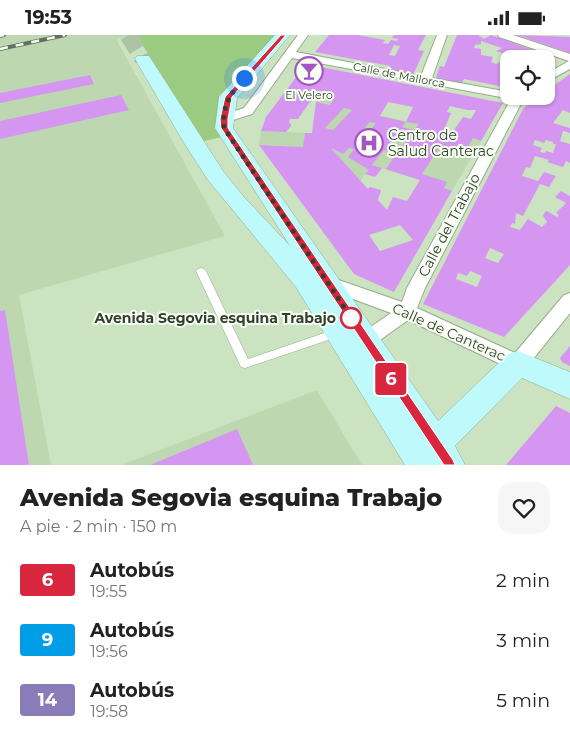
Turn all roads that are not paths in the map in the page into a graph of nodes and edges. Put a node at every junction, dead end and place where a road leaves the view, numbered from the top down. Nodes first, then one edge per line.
1 (283, 35) edge
2 (303, 35) edge
3 (442, 35) edge
4 (503, 35) edge
5 (290, 54) junction
6 (570, 58) edge
7 (143, 59) tunnel mouth
8 (570, 64) edge
9 (555, 73) edge
10 (425, 81) junction
11 (500, 94) edge
12 (509, 105) edge
13 (224, 119) junction
14 (200, 271) dead end
15 (326, 282) junction
16 (570, 300) edge
17 (407, 311) junction
18 (338, 332) junction
19 (366, 340) junction
20 (518, 363) junction
21 (570, 386) edge
22 (431, 458) edge

1 - 13 main road
2 - 5 street
3 - 10 street
4 - 6 street
5 - 10 street, Calle de Mallorca
5 - 13 street
7 - 18 main road
8 - 9 street
10 - 11 street, Calle de Mallorca
12 - 17 street, Calle del Trabajo
13 - 15 main road
14 - 18 lane
15 - 17 street, Calle de Canterac
15 - 19 main road
16 - 20 street
17 - 19 street
17 - 20 street, Calle de Canterac
18 - 22 main road
19 - 22 main road
20 - 21 main road, Calle de Canterac
20 - 22 main road

